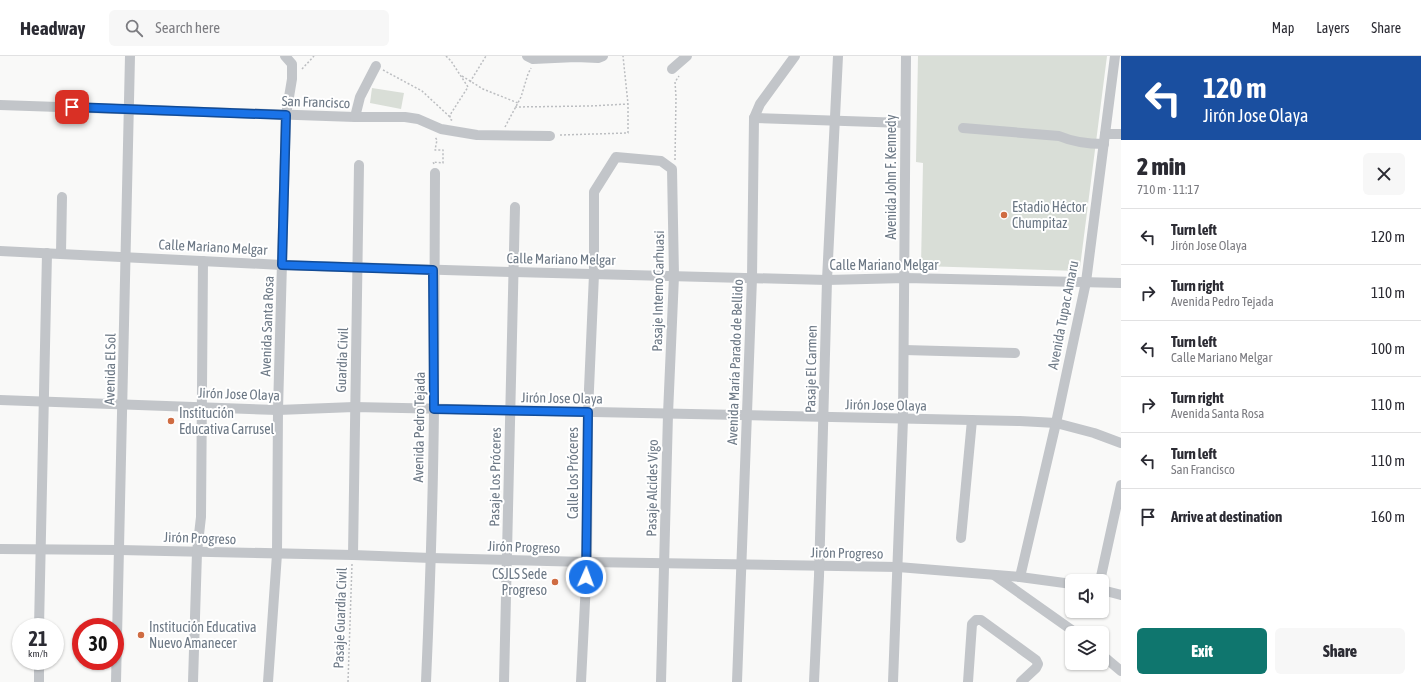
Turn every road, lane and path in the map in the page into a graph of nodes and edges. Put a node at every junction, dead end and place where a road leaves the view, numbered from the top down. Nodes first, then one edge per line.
1 (130, 56) edge
2 (286, 56) edge
3 (314, 56) edge
4 (446, 56) edge
5 (486, 56) edge
6 (603, 56) edge
7 (623, 56) edge
8 (687, 56) edge
9 (795, 56) edge
10 (838, 56) edge
11 (906, 56) edge
12 (1115, 56) edge
13 (532, 58) edge
14 (376, 66) joint
15 (672, 69) joint
16 (461, 75) junction
17 (292, 79) junction
18 (470, 82) junction
19 (518, 103) junction
20 (628, 104) junction
21 (0, 105) edge
22 (516, 107) junction
23 (129, 109) junction
24 (452, 113) dead end
25 (286, 115) junction
26 (355, 117) junction
27 (450, 117) dead end
28 (754, 118) junction
29 (835, 121) junction
30 (905, 123) junction
31 (963, 128) dead end
32 (441, 129) junction
33 (1121, 134) edge
34 (500, 135) junction
35 (550, 136) joint
36 (1104, 139) junction
37 (359, 165) dead end
38 (434, 169) joint
39 (672, 169) junction
40 (62, 197) dead end
41 (515, 207) dead end
42 (0, 251) edge
43 (47, 253) junction
44 (61, 253) junction
45 (126, 256) junction
46 (203, 261) junction
47 (282, 265) junction
48 (358, 267) junction
49 (433, 270) junction
50 (514, 272) junction
51 (594, 274) junction
52 (674, 276) junction
53 (752, 278) junction
54 (905, 278) junction
55 (827, 280) junction
56 (1086, 282) junction
57 (1121, 283) edge
58 (904, 350) junction
59 (1015, 353) dead end
60 (0, 400) edge
61 (44, 401) junction
62 (123, 404) junction
63 (202, 407) junction
64 (354, 407) junction
65 (434, 409) junction
66 (278, 410) junction
67 (510, 411) junction
68 (588, 412) junction
69 (668, 414) junction
70 (747, 416) junction
71 (824, 418) junction
72 (903, 418) junction
73 (972, 420) junction
74 (1056, 423) junction
75 (1121, 443) edge
76 (1121, 485) edge
77 (961, 538) dead end
78 (0, 549) edge
79 (41, 550) junction
80 (120, 550) junction
81 (197, 552) junction
82 (277, 554) junction
83 (353, 555) junction
84 (431, 558) junction
85 (507, 560) junction
86 (587, 562) junction
87 (665, 564) junction
88 (742, 565) junction
89 (819, 566) junction
90 (898, 567) junction
91 (1102, 574) edge
92 (994, 575) junction
93 (1020, 577) junction
94 (1065, 583) edge
95 (1109, 592) edge
96 (1121, 595) edge
97 (39, 618) edge
98 (1066, 626) edge
99 (1109, 661) edge
100 (39, 670) edge
101 (1121, 671) edge
102 (39, 682) edge
103 (116, 682) edge
104 (193, 682) edge
105 (268, 682) edge
106 (348, 682) edge
107 (426, 682) edge
108 (504, 682) edge
109 (581, 682) edge
110 (661, 682) edge
111 (737, 682) edge
112 (814, 682) edge
113 (893, 682) edge
114 (968, 682) edge
115 (1021, 682) edge

1 - 23 street, Avenida El Sol
2 - 17 street, Avenida Santa Rosa
3 - 17 path
4 - 16 path
5 - 18 path
6 - 13 street
7 - 20 path
8 - 15 street
9 - 28 street, Avenida María Parado de Bellido
10 - 29 street, Pasaje El Carmen
11 - 30 street, Avenida John F. Kennedy
12 - 36 street, Avenida Tupac Amaru
13 - 19 path
14 - 26 street
14 - 27 path
15 - 39 path
16 - 18 path
16 - 24 path
17 - 25 street, Avenida Santa Rosa
18 - 19 path
19 - 22 path
20 - 22 path
20 - 35 path
21 - 23 street, San Francisco
22 - 34 path
23 - 25 street, San Francisco
23 - 45 street, Avenida El Sol
25 - 26 street, San Francisco
25 - 47 street, Avenida Santa Rosa
26 - 32 street, San Francisco
28 - 29 street
28 - 53 street, Avenida María Parado de Bellido
29 - 30 street
29 - 55 street, Pasaje El Carmen
30 - 54 street, Avenida John F. Kennedy
31 - 36 street
32 - 34 street, San Francisco
32 - 38 path
33 - 36 street
34 - 35 street, San Francisco
36 - 56 street, Avenida Tupac Amaru
37 - 48 street, Guardia Civil
38 - 49 street, Avenida Pedro Tejada
39 - 51 street, Calle Los Próceres
39 - 52 street, Pasaje Interno Carhuasi
40 - 44 street
41 - 50 street, Pasaje Los Próceres
42 - 43 street, Calle Mariano Melgar
43 - 44 street, Calle Mariano Melgar
43 - 61 street
44 - 45 street, Calle Mariano Melgar
45 - 46 street, Calle Mariano Melgar
45 - 62 street, Avenida El Sol
46 - 47 street, Calle Mariano Melgar
46 - 63 street
47 - 48 street, Calle Mariano Melgar
47 - 66 street, Avenida Santa Rosa
48 - 49 street, Calle Mariano Melgar
48 - 64 street, Guardia Civil
49 - 50 street, Calle Mariano Melgar
49 - 65 street, Avenida Pedro Tejada
50 - 51 street, Calle Mariano Melgar
50 - 67 street, Pasaje Los Próceres
51 - 52 street, Calle Mariano Melgar
51 - 68 street, Calle Los Próceres
52 - 53 street, Calle Mariano Melgar
52 - 69 street, Pasaje Interno Carhuasi
53 - 55 street, Calle Mariano Melgar
53 - 70 street, Avenida María Parado de Bellido
54 - 55 street, Calle Mariano Melgar
54 - 56 street, Calle Mariano Melgar
54 - 58 street, Avenida John F. Kennedy
55 - 71 street, Pasaje El Carmen
56 - 57 street, Calle Mariano Melgar
56 - 74 street, Avenida Tupac Amaru
58 - 59 street
58 - 72 street, Avenida John F. Kennedy
60 - 61 street, Jirón Jose Olaya
61 - 62 street, Jirón Jose Olaya
61 - 79 street
62 - 63 street, Jirón Jose Olaya
62 - 80 street, Avenida El Sol
63 - 66 street, Jirón Jose Olaya
63 - 81 street
64 - 65 street, Jirón Jose Olaya
64 - 66 street, Jirón Jose Olaya
64 - 83 street, Guardia Civil
65 - 67 street, Jirón Jose Olaya
65 - 84 street, Avenida Pedro Tejada
66 - 82 street, Avenida Santa Rosa
67 - 68 street, Jirón Jose Olaya
67 - 85 street, Pasaje Los Próceres
68 - 69 street, Jirón Jose Olaya
68 - 86 street, Calle Los Próceres
69 - 70 street, Jirón Jose Olaya
69 - 87 street, Pasaje Alcides Vigo
70 - 71 street, Jirón Jose Olaya
70 - 88 street, Avenida María Parado de Bellido
71 - 72 street, Jirón Jose Olaya
71 - 89 street, Pasaje El Carmen
72 - 73 street, Jirón Jose Olaya
72 - 90 street, Avenida John F. Kennedy
73 - 74 street, Jirón Jose Olaya
73 - 77 street
74 - 75 street, Jirón Jose Olaya
74 - 93 street, Avenida Tupac Amaru
76 - 91 street
78 - 79 street, Jirón Progreso
79 - 80 street, Jirón Progreso
79 - 97 street
80 - 81 street, Jirón Progreso
80 - 103 street, Avenida El Sol
81 - 82 street, Jirón Progreso
81 - 104 street
82 - 83 street, Jirón Progreso
82 - 105 street, Avenida Santa Rosa
83 - 84 street, Jirón Progreso
83 - 106 path, Pasaje Guardia Civil
84 - 85 street, Jirón Progreso
84 - 107 street, Avenida Pedro Tejada
85 - 86 street, Jirón Progreso
85 - 108 street, Pasaje Los Próceres
86 - 87 street, Jirón Progreso
86 - 109 street, Calle Los Próceres
87 - 88 street, Jirón Progreso
87 - 110 street
88 - 89 street, Jirón Progreso
88 - 111 street, Avenida María Parado de Bellido
89 - 90 street, Jirón Progreso
89 - 112 street, Pasaje El Carmen
90 - 92 street, Jirón Progreso
90 - 113 street, Avenida John F. Kennedy
92 - 93 street, Jirón Progreso
92 - 98 street
93 - 94 street, Jirón Progreso
95 - 96 street
99 - 101 street
100 - 102 street
114 - 115 street

